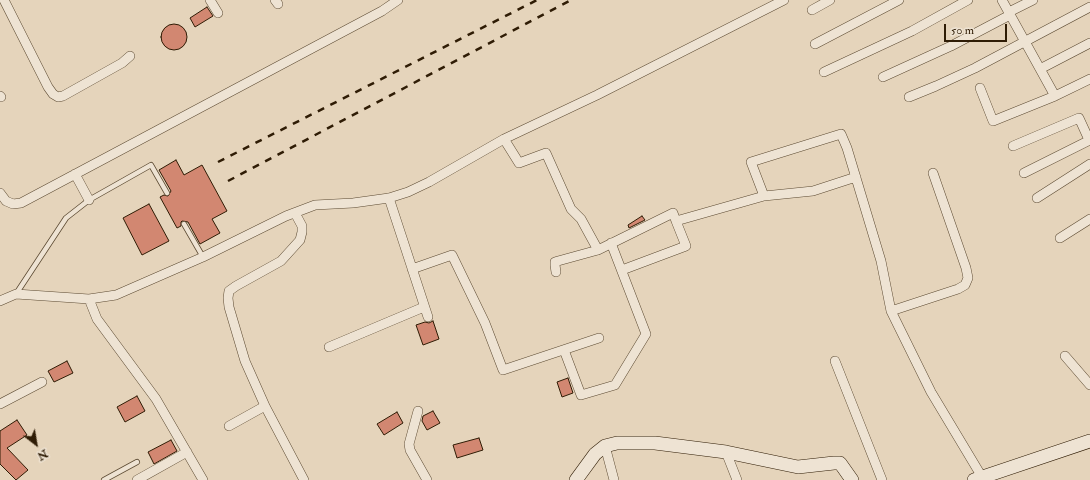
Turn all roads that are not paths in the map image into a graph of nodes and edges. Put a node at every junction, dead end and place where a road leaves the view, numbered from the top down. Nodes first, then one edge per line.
1 (4, 0) edge
2 (210, 0) edge
3 (398, 0) edge
4 (784, 0) edge
5 (830, 0) edge
6 (899, 0) edge
7 (968, 0) edge
8 (1002, 0) edge
9 (1033, 0) edge
10 (1090, 7) edge
11 (812, 10) dead end
12 (218, 13) dead end
13 (1009, 14) junction
14 (1025, 41) junction
15 (1090, 43) edge
16 (815, 44) dead end
17 (130, 56) dead end
18 (1040, 69) junction
19 (824, 72) dead end
20 (883, 77) dead end
21 (1090, 79) edge
22 (980, 88) dead end
23 (909, 96) dead end
24 (1055, 96) junction
25 (504, 139) junction
26 (1089, 140) edge
27 (1014, 146) dead end
28 (1090, 164) edge
29 (933, 173) dead end
30 (1024, 173) dead end
31 (75, 174) junction
32 (856, 177) junction
33 (0, 193) edge
34 (167, 193) dead end
35 (764, 196) junction
36 (389, 198) junction
37 (1037, 198) dead end
38 (89, 200) junction
39 (295, 213) junction
40 (1090, 219) edge
41 (676, 221) junction
42 (184, 224) dead end
43 (1060, 238) dead end
44 (612, 243) junction
45 (598, 250) junction
46 (203, 257) junction
47 (412, 269) junction
48 (622, 270) junction
49 (556, 272) dead end
50 (16, 294) junction
51 (89, 299) junction
52 (0, 301) edge
53 (424, 307) junction
54 (891, 311) junction
55 (428, 317) dead end
56 (599, 338) dead end
57 (329, 347) dead end
58 (564, 350) junction
59 (1065, 356) dead end
60 (835, 361) dead end
61 (42, 382) dead end
62 (1090, 385) edge
63 (0, 404) edge
64 (265, 406) junction
65 (418, 411) dead end
66 (230, 426) dead end
67 (1090, 441) edge
68 (604, 446) junction
69 (187, 452) junction
70 (726, 452) junction
71 (137, 462) dead end
72 (978, 479) edge
73 (104, 480) edge
74 (137, 480) edge
75 (203, 480) edge
76 (304, 480) edge
77 (427, 480) edge
78 (576, 480) edge
79 (614, 480) edge
80 (737, 480) edge
81 (852, 480) edge
82 (882, 480) edge

1 - 17 street
2 - 12 street
3 - 31 street
4 - 25 street
5 - 11 street
6 - 16 street
7 - 19 street
8 - 13 street
9 - 13 street
10 - 14 street
13 - 14 street
13 - 20 street
14 - 18 street
14 - 23 street
15 - 18 street
18 - 24 street
21 - 24 street
22 - 24 street
25 - 36 street
25 - 45 street
26 - 27 street
26 - 30 street
28 - 37 street
29 - 54 street
31 - 33 street
31 - 38 street
32 - 35 street
32 - 35 street
32 - 54 street
34 - 38 lane
35 - 41 street
36 - 39 street
36 - 47 street
38 - 50 lane
39 - 46 street
39 - 64 street
40 - 43 street
41 - 44 street
41 - 48 street
42 - 46 lane
44 - 45 street
44 - 48 street
45 - 49 street
46 - 51 street
47 - 53 street
47 - 58 street
48 - 58 street
50 - 51 street
50 - 52 street
51 - 69 street
53 - 55 street
53 - 57 street
54 - 72 street
56 - 58 street
59 - 62 street
60 - 82 street
61 - 63 street
64 - 66 street
64 - 76 street
65 - 77 street
67 - 72 street
68 - 70 street
68 - 78 street
68 - 79 street
69 - 74 street
69 - 75 street
70 - 80 street
70 - 81 street
71 - 73 lane

